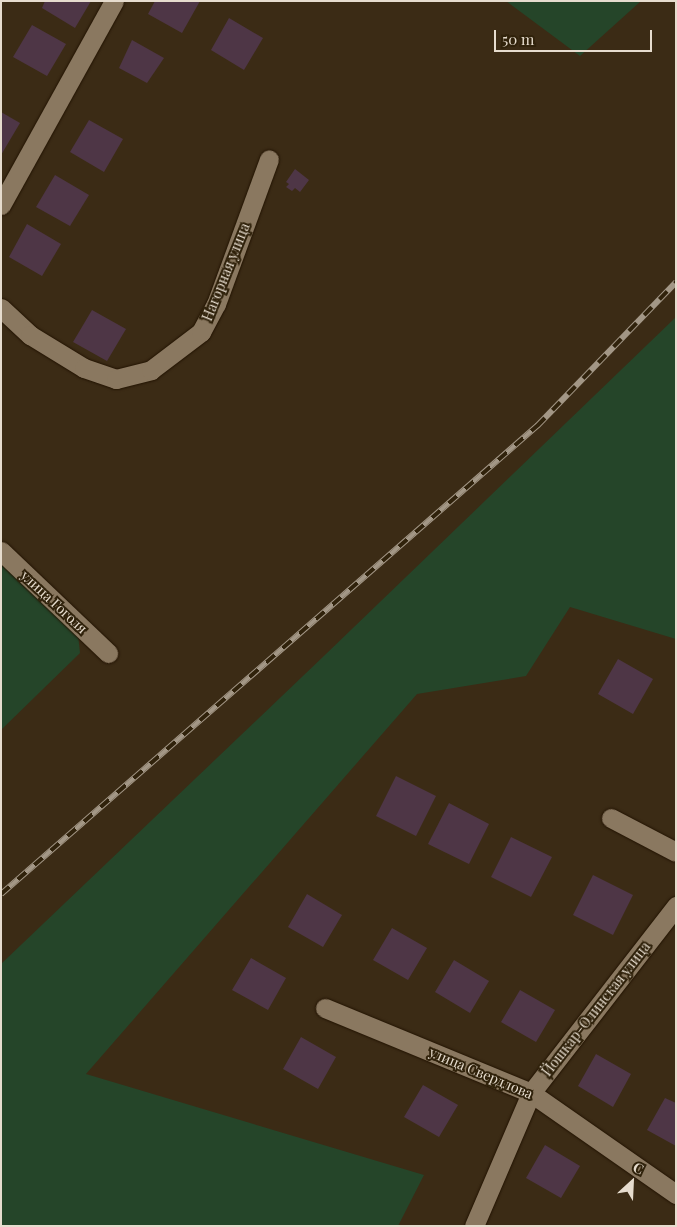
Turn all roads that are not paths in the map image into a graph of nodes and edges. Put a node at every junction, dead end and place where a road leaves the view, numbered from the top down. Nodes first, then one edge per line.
1 (114, 1) edge
2 (269, 159) dead end
3 (1, 205) edge
4 (1, 308) edge
5 (1, 551) edge
6 (108, 653) dead end
7 (611, 818) dead end
8 (676, 852) edge
9 (676, 906) edge
10 (324, 1008) dead end
11 (531, 1093) junction
12 (676, 1194) edge
13 (474, 1226) edge

1 - 3 street
2 - 4 street, Нагорная улица
5 - 6 street, улица Гоголя
7 - 8 street
9 - 11 street, Йошкар-Олинская улица
10 - 11 street, улица Свердлова
11 - 12 street, улица Свердлова
11 - 13 street, Йошкар-Олинская улица

